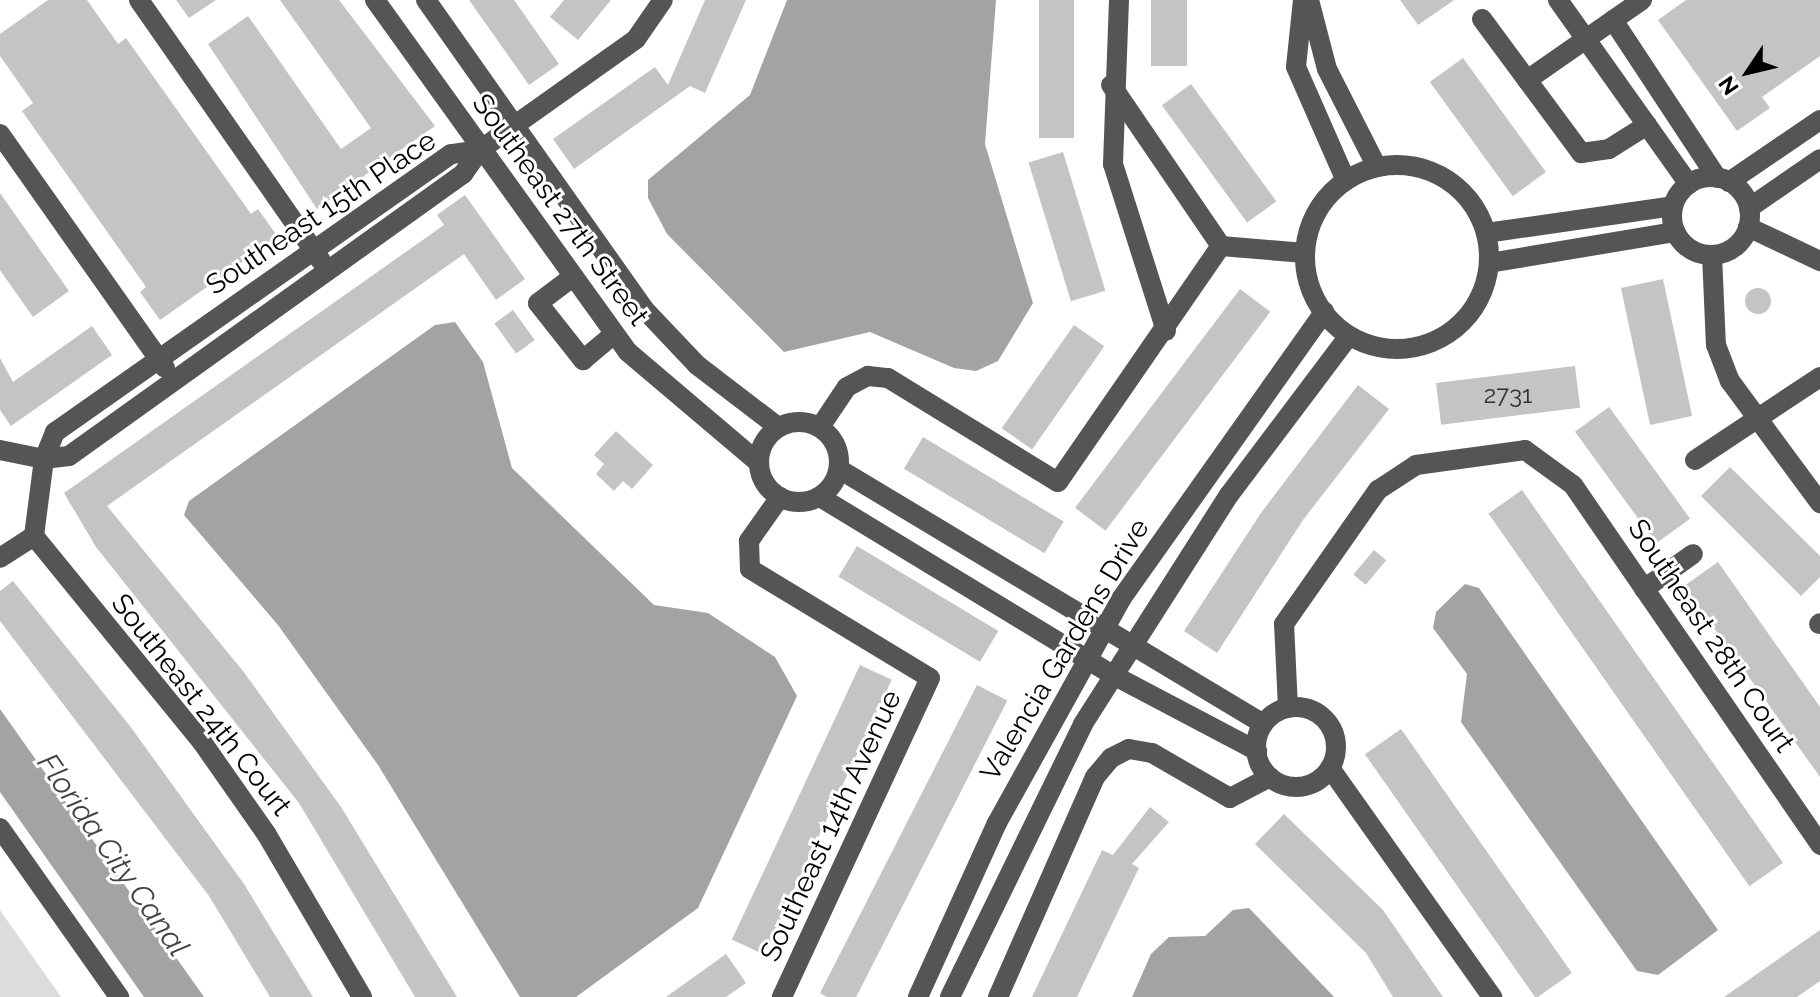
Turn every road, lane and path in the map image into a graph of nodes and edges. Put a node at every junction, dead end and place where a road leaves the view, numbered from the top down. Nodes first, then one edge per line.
1 (139, 0) edge
2 (375, 0) edge
3 (426, 0) edge
4 (663, 0) edge
5 (1119, 0) edge
6 (1306, 0) edge
7 (1558, 0) edge
8 (1642, 0) edge
9 (1482, 19) dead end
10 (1613, 20) junction
11 (1586, 39) junction
12 (1296, 67) junction
13 (1327, 69) junction
14 (1527, 80) junction
15 (1111, 85) junction
16 (1820, 120) edge
17 (1647, 125) junction
18 (514, 126) junction
19 (0, 134) edge
20 (480, 150) junction
21 (1820, 159) edge
22 (1377, 167) junction
23 (1723, 180) junction
24 (1346, 181) junction
25 (1689, 184) junction
26 (1673, 206) junction
27 (1749, 217) junction
28 (1675, 232) junction
29 (1486, 233) junction
30 (1221, 246) junction
31 (314, 250) junction
32 (1305, 253) junction
33 (1712, 255) junction
34 (1820, 261) edge
35 (1489, 263) junction
36 (328, 271) junction
37 (570, 279) junction
38 (1324, 312) junction
39 (1166, 331) junction
40 (614, 334) junction
41 (1349, 336) junction
42 (159, 359) junction
43 (1820, 377) edge
44 (174, 381) junction
45 (1756, 419) junction
46 (778, 427) junction
47 (820, 427) junction
48 (0, 450) edge
49 (44, 459) junction
50 (1695, 460) dead end
51 (759, 463) junction
52 (839, 469) junction
53 (879, 492) junction
54 (780, 497) junction
55 (820, 497) junction
56 (1820, 503) edge
57 (861, 521) junction
58 (34, 536) junction
59 (1693, 554) dead end
60 (0, 558) edge
61 (1644, 589) junction
62 (1106, 625) junction
63 (1134, 642) junction
64 (1086, 659) junction
65 (1113, 675) junction
66 (1288, 708) junction
67 (1263, 724) junction
68 (1257, 751) junction
69 (1330, 768) junction
70 (1270, 777) junction
71 (0, 828) edge
72 (1820, 845) edge
73 (119, 997) edge
74 (362, 997) edge
75 (782, 997) edge
76 (918, 997) edge
77 (950, 997) edge
78 (998, 997) edge
79 (1492, 997) edge

1 - 31 street
2 - 20 street, Southeast 27th Street
3 - 18 street, Southeast 27th Street
4 - 18 street
5 - 15 street
6 - 12 street
6 - 13 street
7 - 11 street
8 - 10 street
9 - 14 street
10 - 11 street
10 - 23 street
11 - 14 street
11 - 17 street
12 - 13 street
12 - 24 street
13 - 22 street
14 - 17 street
15 - 30 street
15 - 39 street
16 - 23 street
17 - 25 street
18 - 20 street
18 - 46 street, Southeast 27th Street
19 - 42 street
20 - 31 street, Southeast 15th Place
20 - 36 street, Southeast 15th Place
20 - 37 street, Southeast 27th Street
21 - 27 street
22 - 24 street
22 - 29 street
23 - 25 street
23 - 27 street
24 - 32 street
25 - 26 street
26 - 28 street
26 - 29 street
27 - 33 street
27 - 34 street
28 - 33 street
28 - 35 street
29 - 35 street
30 - 32 street
30 - 39 street
31 - 36 street
31 - 42 street, Southeast 15th Place
32 - 38 street
33 - 45 street
35 - 41 street
36 - 44 street, Southeast 15th Place
37 - 40 street, Southeast 27th Street
37 - 40 street
38 - 41 street
38 - 62 street, Valencia Gardens Drive
39 - 47 street
40 - 51 street, Southeast 27th Street
41 - 63 street, Valencia Gardens Drive
42 - 44 street
42 - 49 street, Southeast 15th Place
43 - 45 street
44 - 49 street, Southeast 15th Place
45 - 50 street
45 - 56 street
46 - 47 street
46 - 51 street
47 - 52 street
48 - 49 street
49 - 58 street
51 - 54 street
52 - 53 street
52 - 55 street
53 - 57 street
53 - 62 street
54 - 55 street
54 - 75 street, Southeast 14th Avenue
55 - 57 street
57 - 64 street
58 - 60 street
58 - 74 street, Southeast 24th Court
59 - 61 street
61 - 66 street, Southeast 28th Court
61 - 72 street, Southeast 28th Court
62 - 63 street
62 - 64 street, Valencia Gardens Drive
63 - 65 street, Valencia Gardens Drive
63 - 67 street
64 - 65 street
64 - 76 street, Valencia Gardens Drive
65 - 68 street
65 - 77 street, Valencia Gardens Drive
66 - 67 street
66 - 69 street
67 - 68 street
68 - 70 street
69 - 70 street
69 - 79 street
70 - 78 street
71 - 73 street

